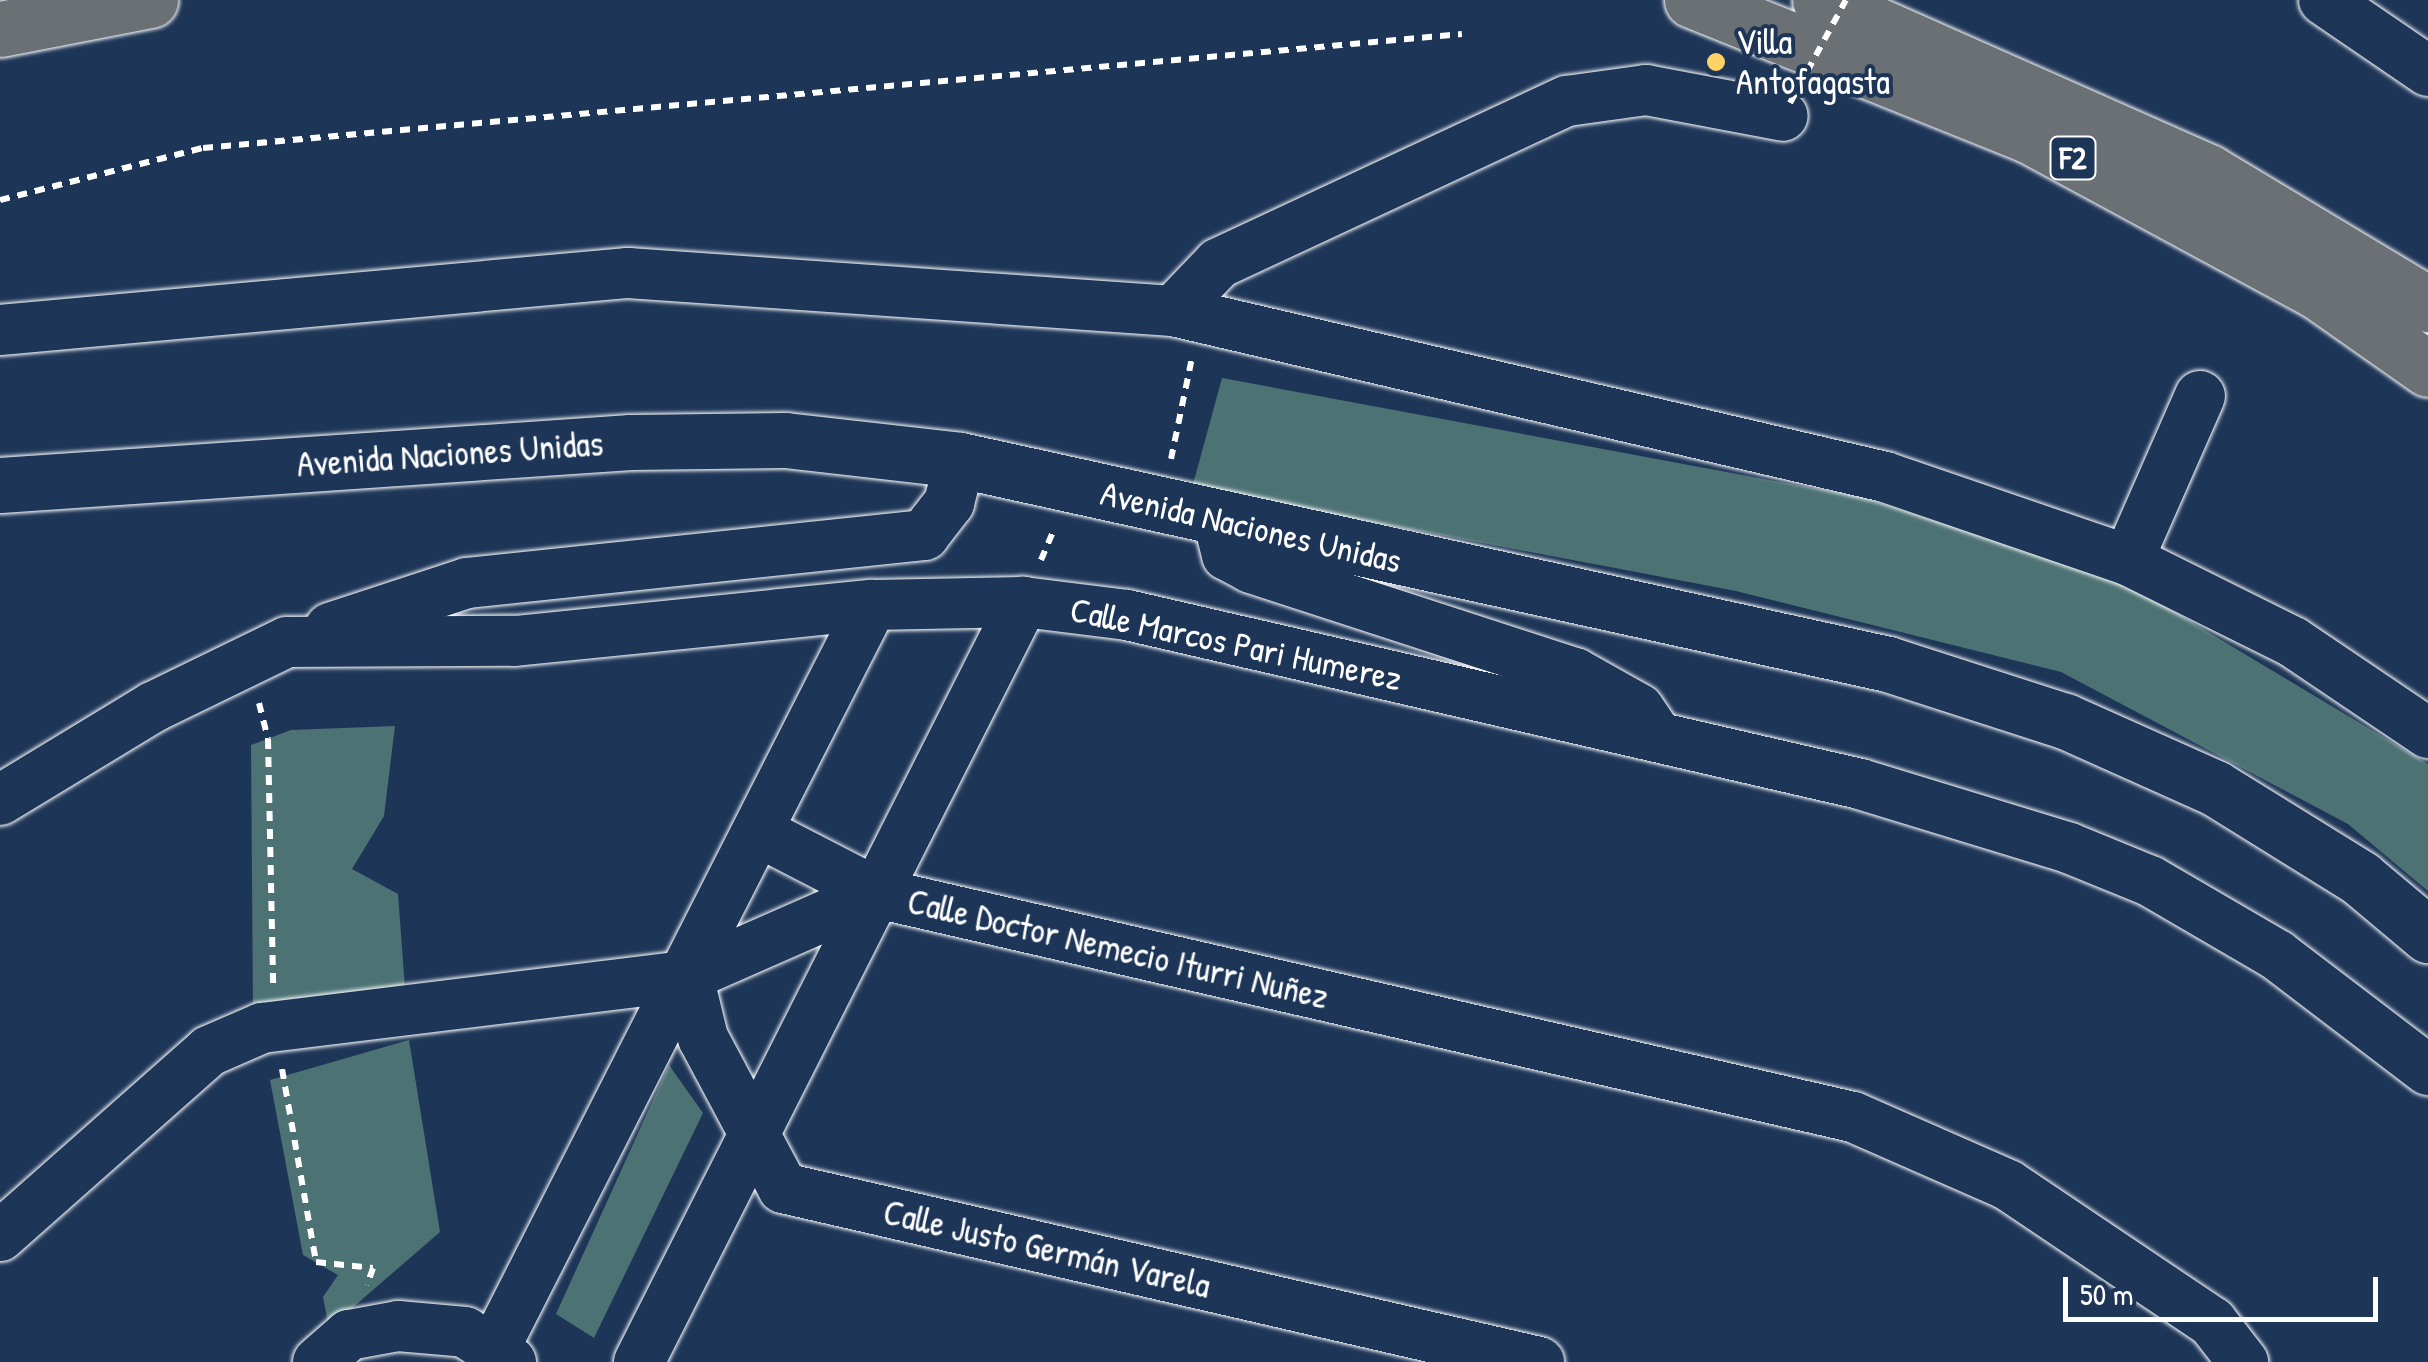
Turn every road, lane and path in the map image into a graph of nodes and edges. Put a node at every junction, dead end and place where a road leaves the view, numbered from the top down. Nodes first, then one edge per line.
1 (150, 0) edge
2 (1692, 0) edge
3 (1820, 0) edge
4 (1846, 0) edge
5 (2324, 0) edge
6 (0, 29) edge
7 (1462, 34) dead end
8 (2428, 71) edge
9 (1787, 110) joint
10 (0, 200) edge
11 (2428, 304) edge
12 (1186, 314) junction
13 (0, 330) edge
14 (2428, 369) edge
15 (2200, 396) dead end
16 (960, 460) junction
17 (0, 485) edge
18 (1073, 487) junction
19 (1162, 509) junction
20 (1219, 523) junction
21 (2128, 560) junction
22 (1023, 602) junction
23 (872, 605) junction
24 (288, 642) junction
25 (2428, 734) edge
26 (1658, 737) junction
27 (0, 800) edge
28 (761, 833) junction
29 (877, 893) junction
30 (2428, 935) edge
31 (688, 976) junction
32 (2428, 1070) edge
33 (752, 1141) junction
34 (0, 1236) edge
35 (503, 1354) edge
36 (318, 1362) edge
37 (640, 1362) edge
38 (1539, 1362) edge
39 (2243, 1362) edge

1 - 6 highway
2 - 14 highway, F2
3 - 11 highway, F2
4 - 9 path, bridge
5 - 8 street
7 - 10 path
9 - 12 street
12 - 13 street
12 - 19 path
12 - 21 street
15 - 21 street
16 - 17 street, Avenida Naciones Unidas
16 - 18 street, Avenida Naciones Unidas
16 - 24 street
18 - 19 street, Avenida Naciones Unidas
18 - 22 path
19 - 20 street, Avenida Naciones Unidas
20 - 26 street
20 - 30 street, Avenida Naciones Unidas
21 - 25 street
22 - 23 street, Calle Marcos Pari Humerez
22 - 26 street, Calle Marcos Pari Humerez
22 - 29 street
23 - 24 street, Calle Marcos Pari Humerez
23 - 28 street
24 - 27 street, Calle Marcos Pari Humerez
26 - 32 street, Calle Marcos Pari Humerez
28 - 29 street
28 - 31 street
29 - 31 street, Calle Doctor Nemecio Iturri Nuñez
29 - 33 street
29 - 39 street, Calle Doctor Nemecio Iturri Nuñez
31 - 33 street, Calle Justo Germán Varela
31 - 34 street, Calle Doctor Nemecio Iturri Nuñez
31 - 35 street
33 - 37 street
33 - 38 street, Calle Justo Germán Varela
35 - 36 street

